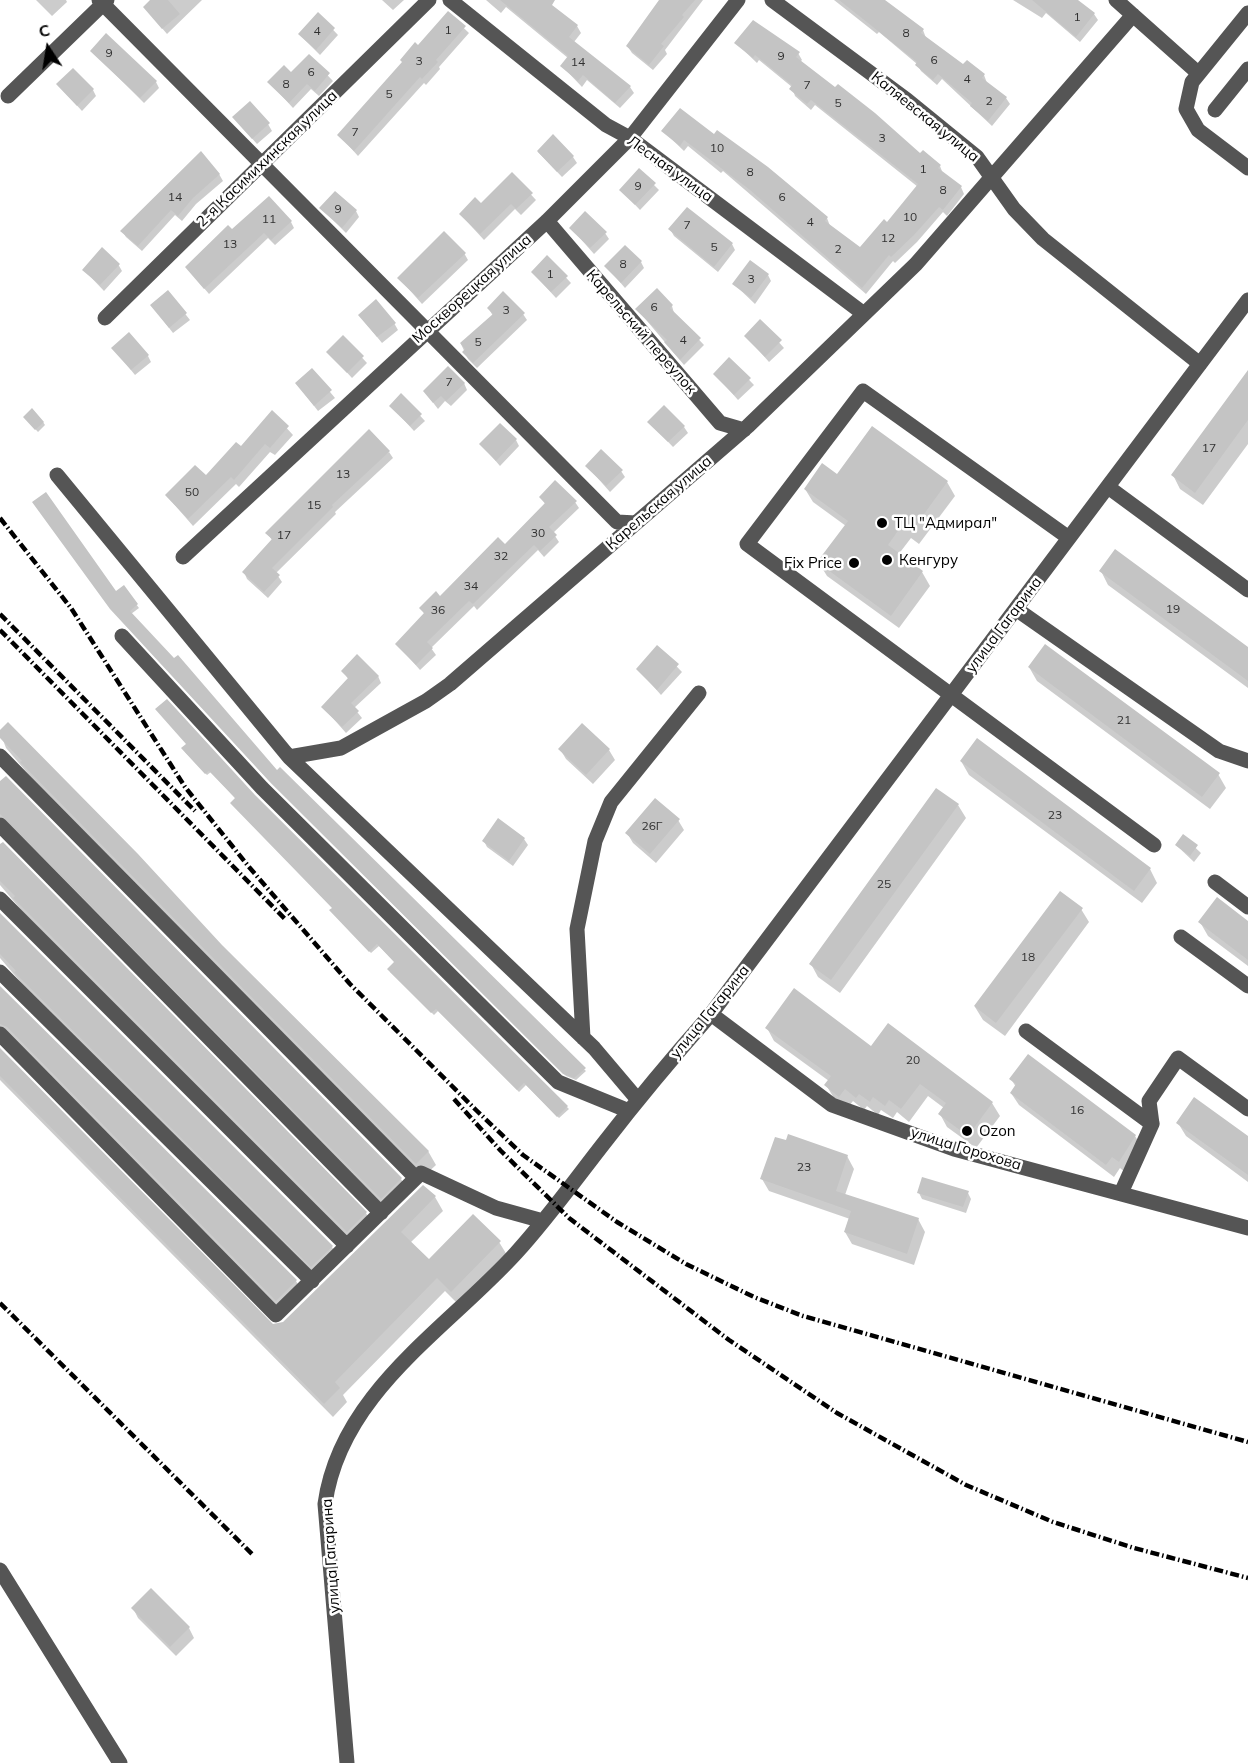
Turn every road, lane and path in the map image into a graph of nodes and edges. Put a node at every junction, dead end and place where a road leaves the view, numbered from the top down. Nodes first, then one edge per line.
1 (429, 0) edge
2 (450, 0) edge
3 (738, 0) edge
4 (772, 0) edge
5 (1116, 0) edge
6 (103, 1) edge
7 (1248, 12) edge
8 (1133, 15) junction
9 (1248, 31) edge
10 (1232, 32) junction
11 (1248, 69) edge
12 (1198, 72) junction
13 (8, 96) dead end
14 (1215, 110) dead end
15 (630, 138) junction
16 (261, 164) junction
17 (1248, 168) edge
18 (547, 221) junction
19 (1248, 300) edge
20 (864, 314) junction
21 (105, 318) dead end
22 (426, 330) junction
23 (1200, 364) junction
24 (744, 430) junction
25 (57, 475) dead end
26 (1108, 487) junction
27 (636, 523) junction
28 (1069, 538) junction
29 (183, 557) dead end
30 (1248, 590) edge
31 (1016, 609) junction
32 (122, 636) dead end
33 (699, 693) dead end
34 (951, 695) junction
35 (0, 756) edge
36 (290, 757) junction
37 (1248, 761) edge
38 (0, 825) edge
39 (1154, 845) dead end
40 (1215, 882) dead end
41 (0, 899) edge
42 (1248, 907) edge
43 (1180, 937) dead end
44 (0, 972) edge
45 (1248, 986) edge
46 (711, 1014) junction
47 (1026, 1031) dead end
48 (0, 1034) edge
49 (583, 1038) junction
50 (634, 1106) junction
51 (1248, 1109) edge
52 (1152, 1124) junction
53 (416, 1178) junction
54 (1121, 1193) junction
55 (381, 1213) junction
56 (543, 1221) junction
57 (1248, 1228) edge
58 (347, 1246) junction
59 (312, 1281) junction
60 (0, 1570) edge
61 (120, 1763) edge
62 (347, 1763) edge

1 - 16 street, 2-я Касимихинская улица
2 - 15 street, Лесная улица
3 - 15 street, Москворецкая улица
4 - 23 street, Каляевская улица
5 - 8 street
6 - 13 street
6 - 16 street
7 - 10 street
8 - 12 street
8 - 20 street, Карельская улица
9 - 10 street
10 - 12 street
11 - 14 street
12 - 17 street
15 - 18 street, Москворецкая улица
15 - 20 street, Лесная улица
16 - 21 street, 2-я Касимихинская улица
16 - 22 street
18 - 22 street, Москворецкая улица
18 - 24 street, Карельский переулок
19 - 23 street, улица Гагарина
20 - 24 street, Карельская улица
22 - 27 street
22 - 29 street, Москворецкая улица
23 - 26 street, улица Гагарина
24 - 27 street, Карельская улица
25 - 36 street
26 - 28 street, улица Гагарина
26 - 30 street
27 - 36 street, Карельская улица
28 - 31 street, улица Гагарина
28 - 34 street
31 - 34 street, улица Гагарина
31 - 37 street
32 - 50 street
33 - 49 street
34 - 39 street
34 - 46 street, улица Гагарина
35 - 53 street
36 - 49 street
38 - 55 street
40 - 42 street
41 - 58 street
43 - 45 street
44 - 59 street
46 - 50 street, улица Гагарина
46 - 54 street, улица Горохова
47 - 52 street
48 - 59 street
49 - 50 street
50 - 56 street, улица Гагарина
51 - 52 street
52 - 54 street
53 - 55 street
53 - 56 street
54 - 57 street, улица Горохова
55 - 58 street
56 - 62 street, улица Гагарина
58 - 59 street
60 - 61 street

